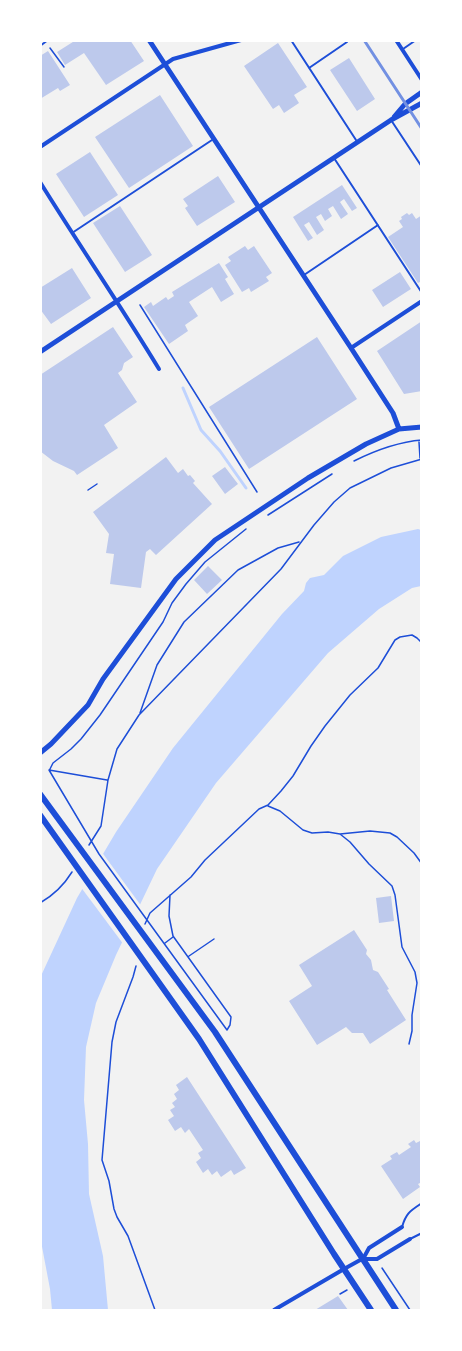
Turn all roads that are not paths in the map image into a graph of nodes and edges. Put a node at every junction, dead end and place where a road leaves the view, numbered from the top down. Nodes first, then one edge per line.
1 (149, 40) edge
2 (241, 40) edge
3 (291, 40) edge
4 (396, 40) edge
5 (416, 40) edge
6 (47, 41) edge
7 (347, 42) dead end
8 (40, 46) edge
9 (402, 50) junction
10 (165, 65) junction
11 (309, 68) junction
12 (422, 80) edge
13 (422, 92) edge
14 (422, 103) edge
15 (391, 120) junction
16 (213, 139) junction
17 (358, 142) junction
18 (40, 147) edge
19 (334, 158) junction
20 (422, 167) edge
21 (40, 182) edge
22 (259, 207) junction
23 (378, 225) junction
24 (72, 233) junction
25 (304, 275) junction
26 (422, 293) edge
27 (422, 301) edge
28 (117, 302) junction
29 (351, 348) junction
30 (40, 352) edge
31 (159, 369) dead end
32 (422, 427) edge
33 (399, 429) junction
34 (40, 753) edge
35 (40, 794) edge
36 (40, 815) edge
37 (422, 1203) edge
38 (402, 1227) joint
39 (422, 1233) edge
40 (410, 1239) joint
41 (362, 1259) junction
42 (344, 1269) junction
43 (274, 1311) edge
44 (371, 1311) edge
45 (396, 1311) edge

1 - 10 street
2 - 10 street
3 - 11 lane
4 - 9 street
5 - 9 lane
6 - 8 lane
7 - 11 lane
9 - 12 street
10 - 16 street
10 - 18 street
11 - 17 lane
13 - 15 street
14 - 15 street
15 - 17 street
15 - 20 lane
16 - 22 street
16 - 24 lane
17 - 19 street
19 - 22 street
19 - 23 lane
21 - 24 street
22 - 25 street
22 - 28 street
23 - 25 lane
23 - 26 lane
24 - 28 street
25 - 29 street
27 - 29 street
28 - 30 street
28 - 31 street
29 - 33 street
32 - 33 street
33 - 34 street
35 - 41 main road
36 - 42 main road
37 - 38 lane
38 - 41 street
39 - 40 lane
40 - 41 street
41 - 42 street
41 - 45 main road
42 - 43 street
42 - 44 main road

